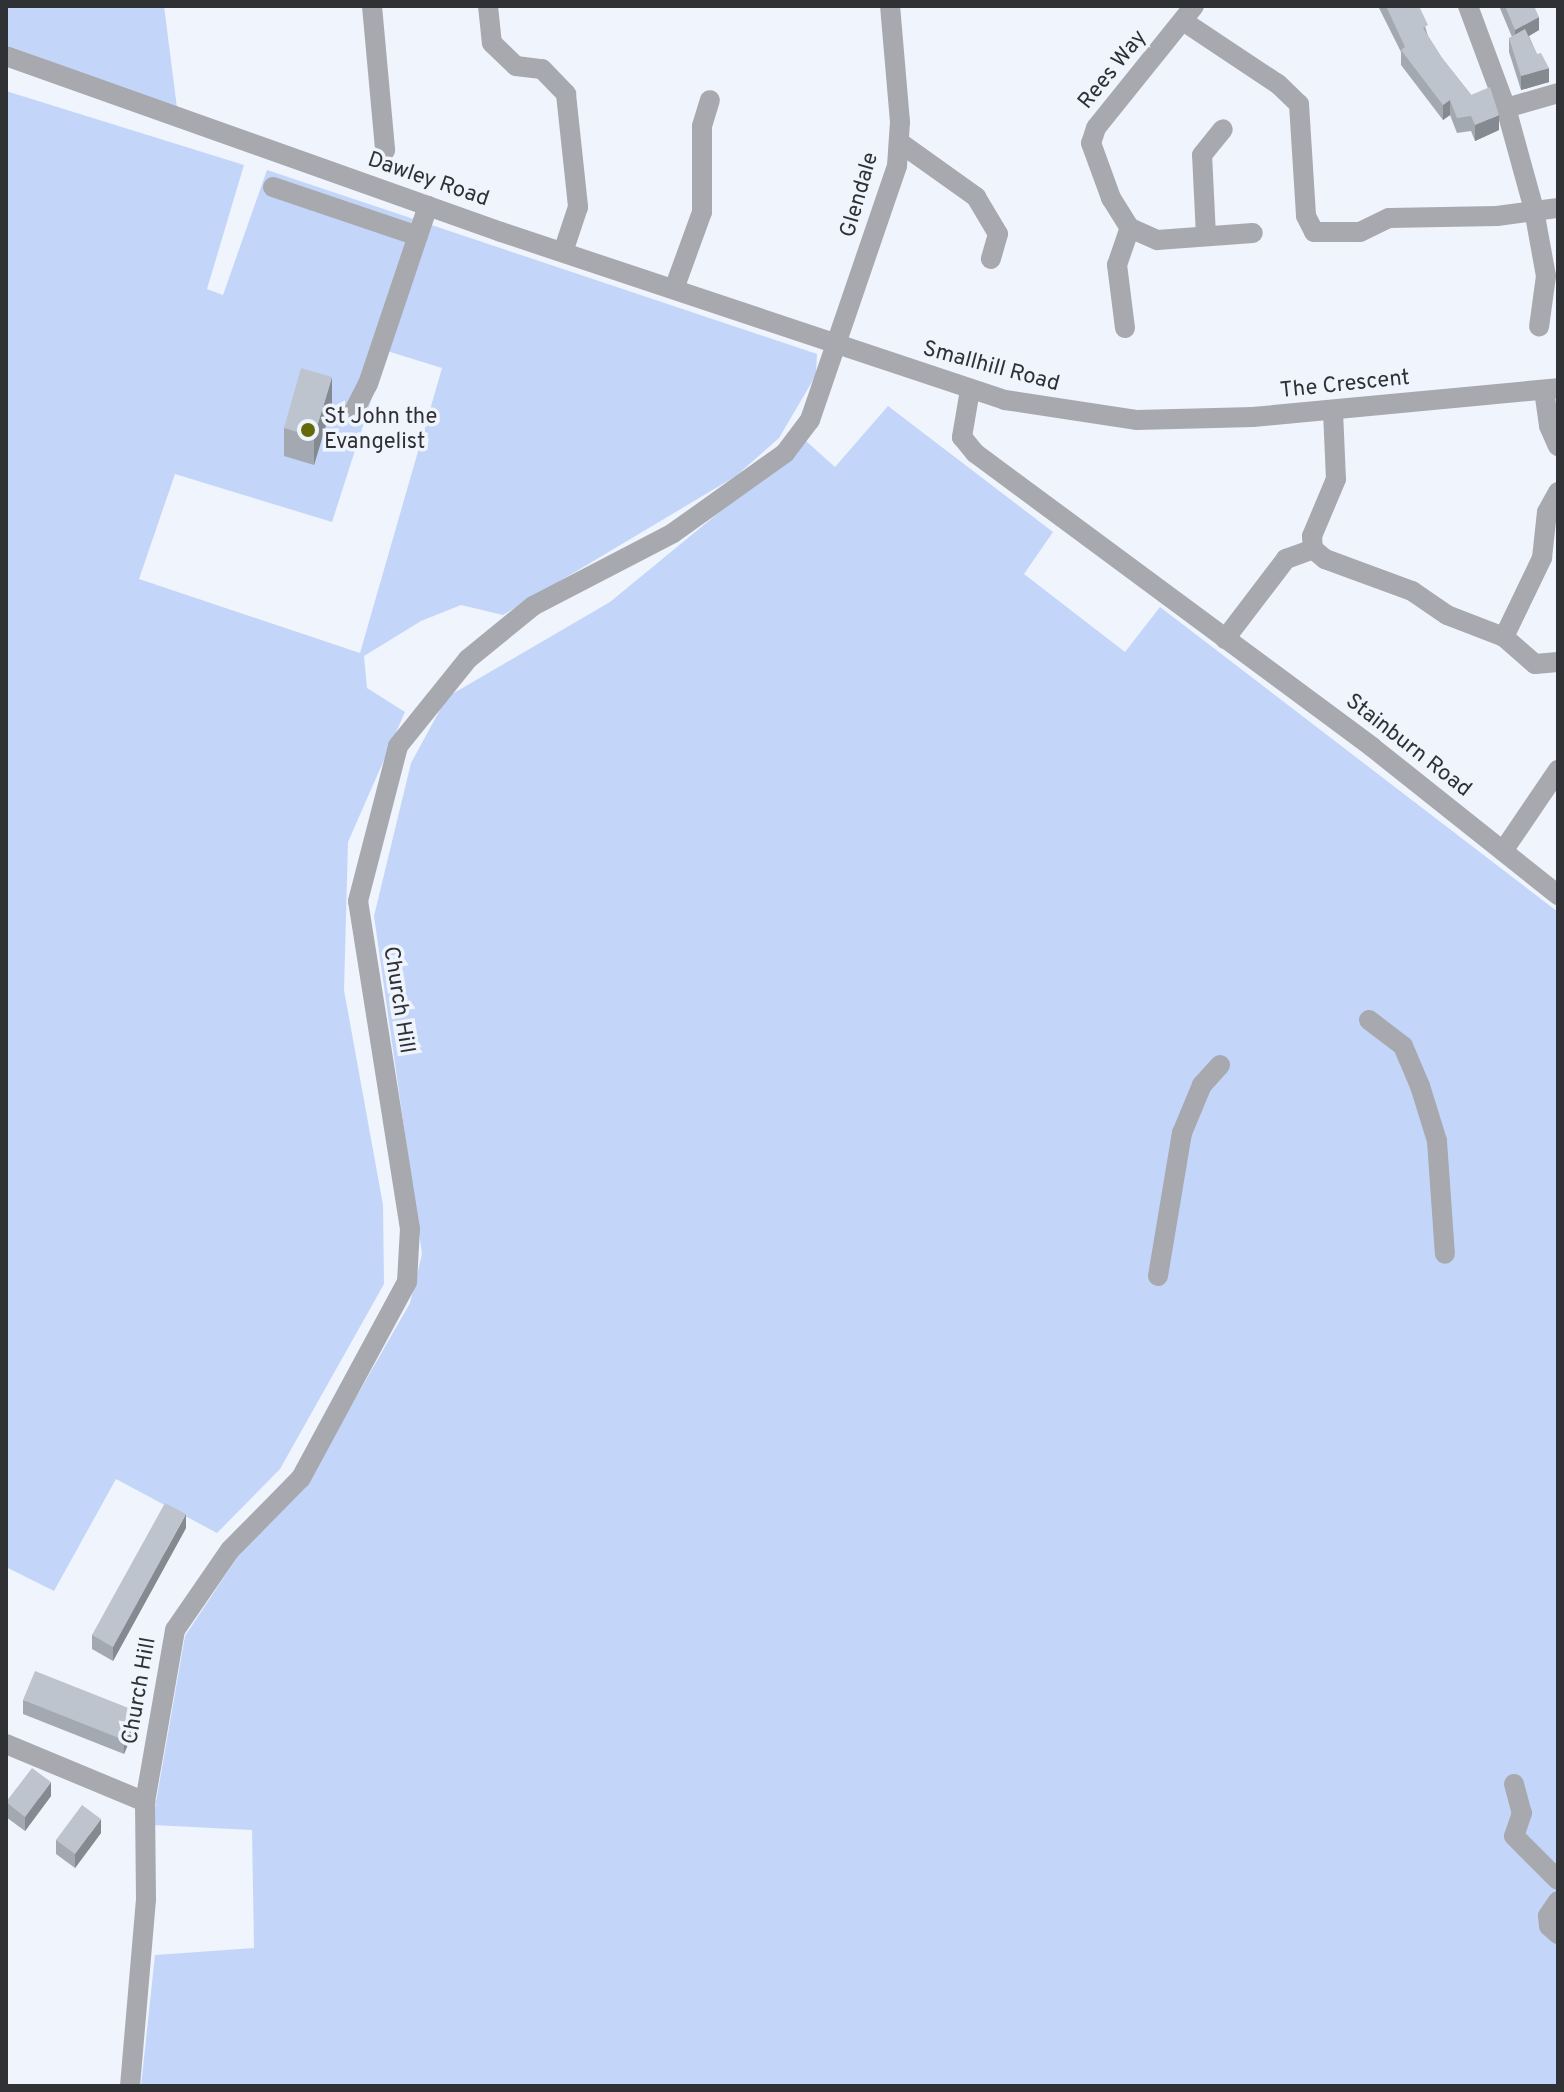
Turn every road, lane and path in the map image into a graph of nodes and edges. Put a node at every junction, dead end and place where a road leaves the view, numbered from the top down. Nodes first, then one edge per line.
1 (372, 6) edge
2 (488, 6) edge
3 (890, 6) edge
4 (1468, 6) edge
5 (1188, 14) edge
6 (6, 56) edge
7 (1558, 93) edge
8 (710, 100) dead end
9 (1506, 108) junction
10 (1223, 129) dead end
11 (899, 142) junction
12 (385, 150) dead end
13 (273, 187) dead end
14 (428, 206) junction
15 (1558, 208) edge
16 (1534, 210) junction
17 (1130, 228) junction
18 (1253, 233) dead end
19 (418, 236) junction
20 (1206, 236) junction
21 (563, 252) junction
22 (991, 259) dead end
23 (674, 289) junction
24 (1539, 327) dead end
25 (1125, 328) dead end
26 (836, 344) junction
27 (1551, 389) edge
28 (970, 390) junction
29 (354, 411) dead end
30 (1333, 411) junction
31 (1137, 420) joint
32 (1558, 446) edge
33 (1558, 492) edge
34 (1313, 549) junction
35 (1504, 637) junction
36 (1225, 639) junction
37 (1558, 662) edge
38 (1558, 770) edge
39 (1503, 851) junction
40 (1558, 895) edge
41 (1369, 1020) dead end
42 (1220, 1065) dead end
43 (1445, 1254) dead end
44 (1158, 1276) dead end
45 (6, 1744) edge
46 (1514, 1784) dead end
47 (145, 1802) junction
48 (1558, 1880) edge
49 (1558, 1901) edge
50 (1558, 1934) edge
51 (130, 2086) edge

1 - 12 street
2 - 21 street
3 - 11 street, Glendale
4 - 9 street
5 - 16 street
5 - 17 street, Rees Way
6 - 14 street, Dawley Road
7 - 9 street
8 - 23 street
9 - 16 street
10 - 20 street
11 - 22 street
11 - 26 street, Glendale
13 - 19 street
14 - 19 street
14 - 21 street, Dawley Road
15 - 16 street
16 - 24 street
17 - 20 street
17 - 25 street
18 - 20 street
19 - 29 street
21 - 23 street, Dawley Road
23 - 26 street, Dawley Road
26 - 28 street, Smallhill Road
26 - 47 street, Church Hill
27 - 30 street, The Crescent
27 - 32 street
28 - 31 street, Smallhill Road
28 - 36 street, Stainburn Road
30 - 31 street, The Crescent
30 - 34 street
33 - 35 street
34 - 35 street
34 - 36 street
35 - 37 street
36 - 39 street, Stainburn Road
38 - 39 street
39 - 40 street, Stainburn Road
41 - 43 street
42 - 44 street
45 - 47 street
46 - 48 street
47 - 51 street, Church Hill
49 - 50 street

